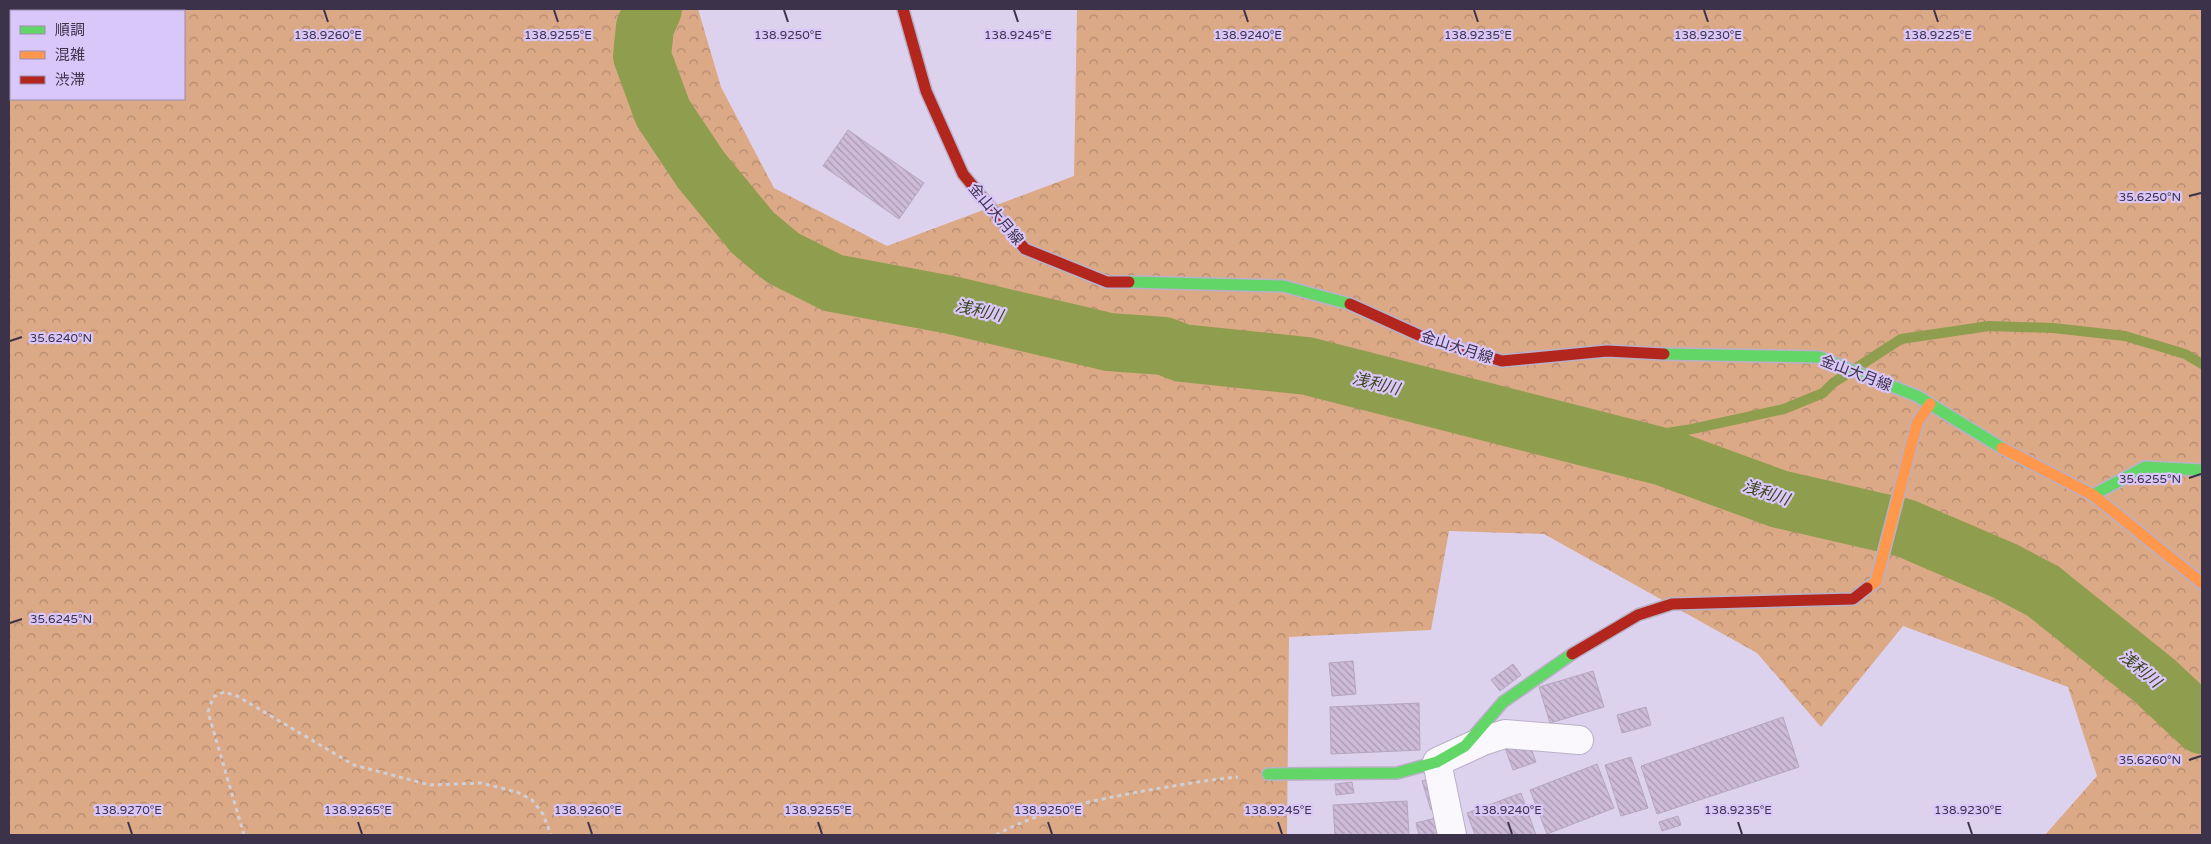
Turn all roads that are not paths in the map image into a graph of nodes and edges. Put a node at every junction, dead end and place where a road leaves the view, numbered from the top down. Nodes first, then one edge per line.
1 (903, 9) edge
2 (1930, 404) junction
3 (2202, 470) edge
4 (2093, 495) junction
5 (2202, 583) edge
6 (1579, 740) dead end
7 (1437, 762) junction
8 (1268, 774) road end
9 (1452, 835) edge

1 - 2 main road, 金山大月線
2 - 4 main road, 金山大月線
2 - 7 main road
3 - 4 main road
4 - 5 main road, 金山大月線
6 - 7 street
7 - 8 main road
7 - 9 street

